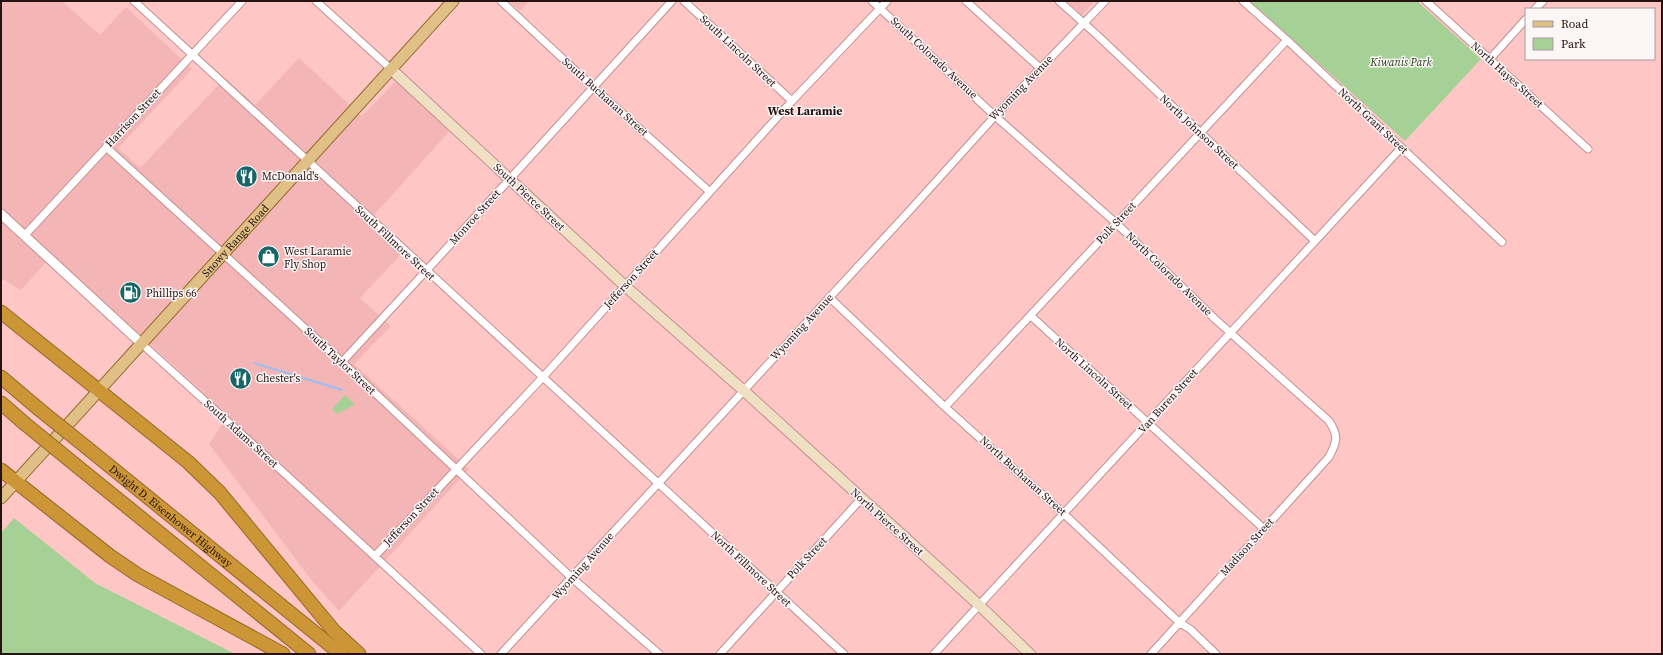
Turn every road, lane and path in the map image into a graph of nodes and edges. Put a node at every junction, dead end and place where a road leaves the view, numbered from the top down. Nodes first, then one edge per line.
1 (134, 1) edge
2 (242, 1) edge
3 (316, 1) edge
4 (453, 1) edge
5 (501, 1) edge
6 (672, 1) edge
7 (684, 1) edge
8 (872, 1) edge
9 (887, 1) edge
10 (966, 1) edge
11 (1059, 1) edge
12 (1105, 1) edge
13 (1243, 1) edge
14 (1426, 1) edge
15 (880, 8) junction
16 (1525, 20) edge
17 (1084, 23) junction
18 (1286, 40) junction
19 (192, 55) junction
20 (1490, 58) junction
21 (1040, 68) junction
22 (391, 69) junction
23 (593, 87) junction
24 (792, 101) junction
25 (995, 116) junction
26 (1200, 133) junction
27 (106, 147) junction
28 (1401, 148) junction
29 (1588, 149) dead end
30 (308, 161) junction
31 (510, 178) junction
32 (710, 192) junction
33 (1, 214) edge
34 (1116, 224) junction
35 (24, 236) junction
36 (1315, 241) junction
37 (1502, 242) dead end
38 (224, 254) junction
39 (426, 272) junction
40 (625, 286) junction
41 (829, 297) junction
42 (1, 312) edge
43 (1031, 316) junction
44 (1230, 332) junction
45 (142, 344) junction
46 (342, 362) junction
47 (1, 377) edge
48 (543, 377) junction
49 (743, 390) junction
50 (99, 391) junction
51 (1, 402) edge
52 (945, 407) junction
53 (1148, 423) junction
54 (1336, 437) joint
55 (455, 469) junction
56 (1, 470) edge
57 (15, 482) junction
58 (658, 483) junction
59 (1, 498) edge
60 (861, 499) junction
61 (1063, 513) junction
62 (1263, 528) junction
63 (375, 556) junction
64 (572, 578) junction
65 (776, 592) junction
66 (979, 605) junction
67 (1180, 623) junction
68 (283, 654) edge
69 (309, 654) edge
70 (341, 654) edge
71 (359, 654) edge
72 (481, 654) edge
73 (501, 654) edge
74 (659, 654) edge
75 (720, 654) edge
76 (844, 654) edge
77 (934, 654) edge
78 (1030, 654) edge
79 (1151, 654) edge
80 (1216, 654) edge

1 - 19 street, South Fillmore Street
2 - 19 street, Harrison Street
3 - 22 street, South Pierce Street
4 - 22 main road, Snowy Range Road
5 - 23 street, South Buchanan Street
6 - 23 street, Monroe Street
7 - 24 street, South Lincoln Street
8 - 15 street, South Colorado Avenue
9 - 15 street, Jefferson Street
10 - 21 street
11 - 17 street, North Johnson Street
12 - 17 street, Wyoming Avenue
13 - 18 street, North Grant Street
14 - 20 street, North Hayes Street
15 - 24 street, Jefferson Street
15 - 25 street, South Colorado Avenue
16 - 20 street
17 - 21 street, Wyoming Avenue
17 - 26 street, North Johnson Street
18 - 26 street, Polk Street
18 - 28 street, North Grant Street
19 - 27 street, Harrison Street
19 - 30 street, South Fillmore Street
20 - 29 street, North Hayes Street
21 - 25 street, Wyoming Avenue
22 - 30 main road, Snowy Range Road
22 - 31 main road, South Pierce Street
23 - 31 street, Monroe Street
23 - 32 street, South Buchanan Street
24 - 32 street, Jefferson Street
25 - 34 street, North Colorado Avenue
25 - 41 street, Wyoming Avenue
26 - 34 street, Polk Street
26 - 36 street, North Johnson Street
27 - 35 street, Harrison Street
27 - 38 street, South Taylor Street
28 - 36 street, Van Buren Street
28 - 37 street, North Grant Street
30 - 38 main road, Snowy Range Road
30 - 39 street, South Fillmore Street
31 - 39 street, Monroe Street
31 - 40 main road, South Pierce Street
32 - 40 street, Jefferson Street
33 - 35 street, South Adams Street
34 - 43 street, Polk Street
34 - 44 street, North Colorado Avenue
35 - 45 street, South Adams Street
36 - 44 street, Van Buren Street
38 - 45 main road, Snowy Range Road
38 - 46 street, South Taylor Street
39 - 46 street, Monroe Street
39 - 48 street, South Fillmore Street
40 - 48 street, Jefferson Street
40 - 49 main road, South Pierce Street
41 - 49 street, Wyoming Avenue
41 - 52 street, North Buchanan Street
42 - 50 highway
43 - 52 street, Polk Street
43 - 53 street, North Lincoln Street
44 - 53 street, Van Buren Street
44 - 54 street, North Colorado Avenue
45 - 50 main road, Snowy Range Road
45 - 63 street, South Adams Street
46 - 55 street, South Taylor Street
47 - 70 highway, Dwight D. Eisenhower Highway, bridge
48 - 55 street, Jefferson Street
48 - 58 street, South Fillmore Street
49 - 58 street, Wyoming Avenue
49 - 60 main road, North Pierce Street
50 - 57 main road, Snowy Range Road
50 - 71 highway
51 - 69 highway, Dwight D. Eisenhower Highway, bridge
52 - 61 street, North Buchanan Street
53 - 61 street, Van Buren Street
53 - 62 street, North Lincoln Street
54 - 62 street, Madison Street
55 - 63 street, Jefferson Street
55 - 64 street, South Taylor Street
56 - 57 highway
57 - 59 main road, Snowy Range Road
57 - 68 highway
58 - 64 street, Wyoming Avenue
58 - 65 street, North Fillmore Street
60 - 65 street, Polk Street
60 - 66 main road, North Pierce Street
61 - 66 street, Van Buren Street
61 - 67 street, North Buchanan Street
62 - 67 street, Madison Street
63 - 72 street, South Adams Street
64 - 73 street, Wyoming Avenue
64 - 74 street, South Taylor Street
65 - 75 street, Polk Street
65 - 76 street, North Fillmore Street
66 - 77 street, Van Buren Street
66 - 78 main road, North Pierce Street
67 - 79 street, Madison Street
67 - 80 street, North Buchanan Street

